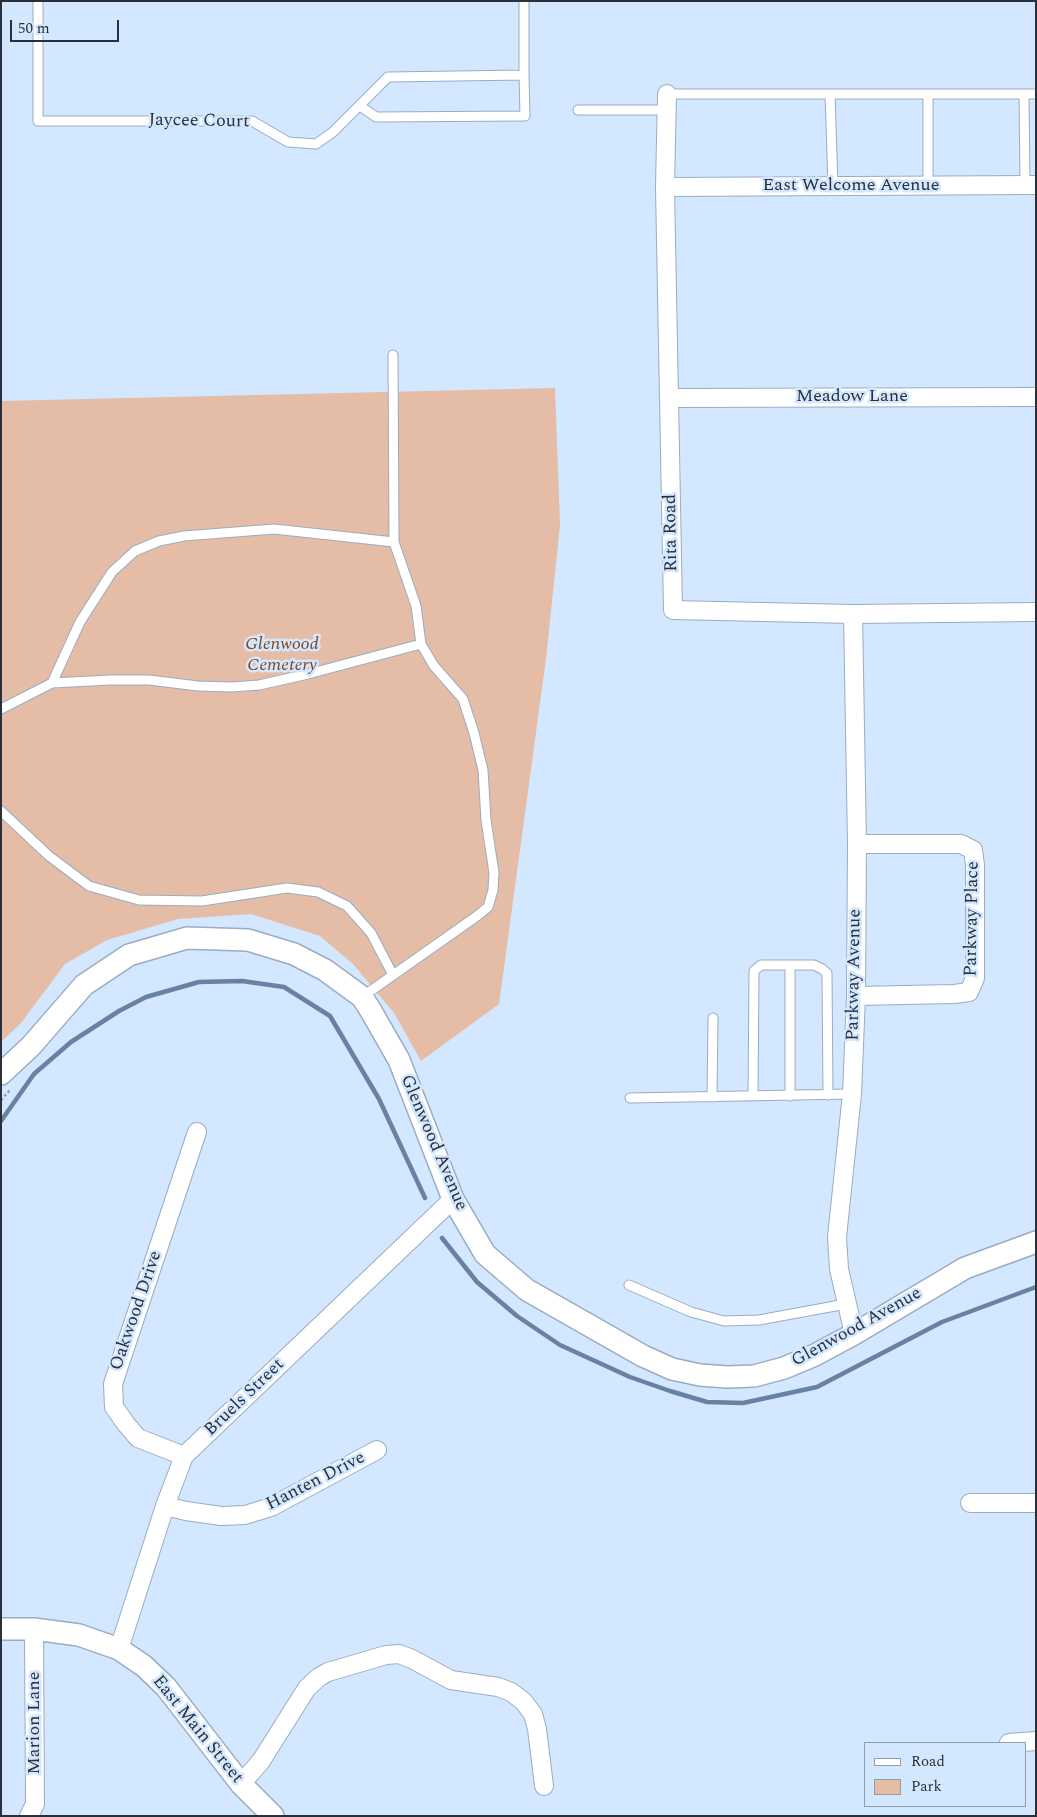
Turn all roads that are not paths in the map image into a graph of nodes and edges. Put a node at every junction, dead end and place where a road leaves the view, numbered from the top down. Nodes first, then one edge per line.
1 (38, 1) edge
2 (524, 1) edge
3 (524, 75) junction
4 (830, 94) junction
5 (928, 94) junction
6 (1024, 94) junction
7 (1036, 94) edge
8 (667, 102) junction
9 (360, 106) junction
10 (578, 110) dead end
11 (1030, 185) edge
12 (833, 186) junction
13 (928, 186) junction
14 (665, 187) junction
15 (393, 355) dead end
16 (1036, 397) edge
17 (669, 398) junction
18 (394, 542) junction
19 (1036, 612) edge
20 (854, 614) junction
21 (421, 644) junction
22 (52, 683) junction
23 (1, 709) edge
24 (1, 811) edge
25 (857, 844) junction
26 (790, 965) junction
27 (393, 975) junction
28 (856, 996) junction
29 (362, 997) junction
30 (712, 1018) dead end
31 (7, 1080) edge
32 (852, 1094) junction
33 (828, 1095) junction
34 (753, 1096) junction
35 (790, 1096) junction
36 (712, 1097) junction
37 (630, 1098) dead end
38 (198, 1132) dead end
39 (453, 1199) junction
40 (1036, 1242) edge
41 (629, 1285) dead end
42 (846, 1304) junction
43 (854, 1334) junction
44 (377, 1450) dead end
45 (184, 1456) junction
46 (970, 1503) dead end
47 (1036, 1503) edge
48 (165, 1506) junction
49 (1, 1629) edge
50 (34, 1629) junction
51 (119, 1649) junction
52 (1036, 1741) edge
53 (1022, 1742) edge
54 (242, 1784) junction
55 (544, 1786) dead end
56 (29, 1816) edge
57 (273, 1816) edge

1 - 9 lane, Jaycee Court
2 - 3 lane
3 - 9 lane, Jaycee Court
3 - 9 lane
4 - 5 lane
4 - 8 lane
4 - 12 lane
5 - 6 lane
5 - 13 lane
6 - 7 lane
6 - 11 lane
8 - 10 lane
8 - 14 street, Rita Road
11 - 13 street, East Welcome Avenue
12 - 13 street, East Welcome Avenue
12 - 14 street, East Welcome Avenue
14 - 17 street, Rita Road
15 - 18 lane
16 - 17 street, Meadow Lane
17 - 20 street, Rita Road
18 - 21 lane
18 - 22 lane
19 - 20 street, Rita Road
20 - 25 street, Parkway Avenue
21 - 22 lane
21 - 27 lane
22 - 23 lane
24 - 27 lane
25 - 28 street, Parkway Avenue
25 - 28 street, Parkway Place
26 - 33 lane
26 - 34 lane
26 - 35 lane
27 - 29 lane
28 - 32 street, Parkway Avenue
29 - 31 street, Glenwood Avenue
29 - 39 street, Glenwood Avenue
30 - 36 lane
32 - 33 lane
32 - 42 street, Parkway Avenue
33 - 35 lane
34 - 35 lane
34 - 36 lane
36 - 37 lane
38 - 45 street, Oakwood Drive
39 - 43 street, Glenwood Avenue
39 - 45 street, Bruels Street
40 - 43 street, Glenwood Avenue
41 - 42 lane
42 - 43 street, Parkway Avenue
44 - 48 street, Hanten Drive
45 - 48 street, Bruels Street
46 - 47 street
48 - 51 street, Bruels Street
49 - 50 street, East Main Street
50 - 51 street, East Main Street
50 - 56 street, Marion Lane
51 - 54 street, East Main Street
52 - 53 street
54 - 55 street
54 - 57 street, East Main Street

